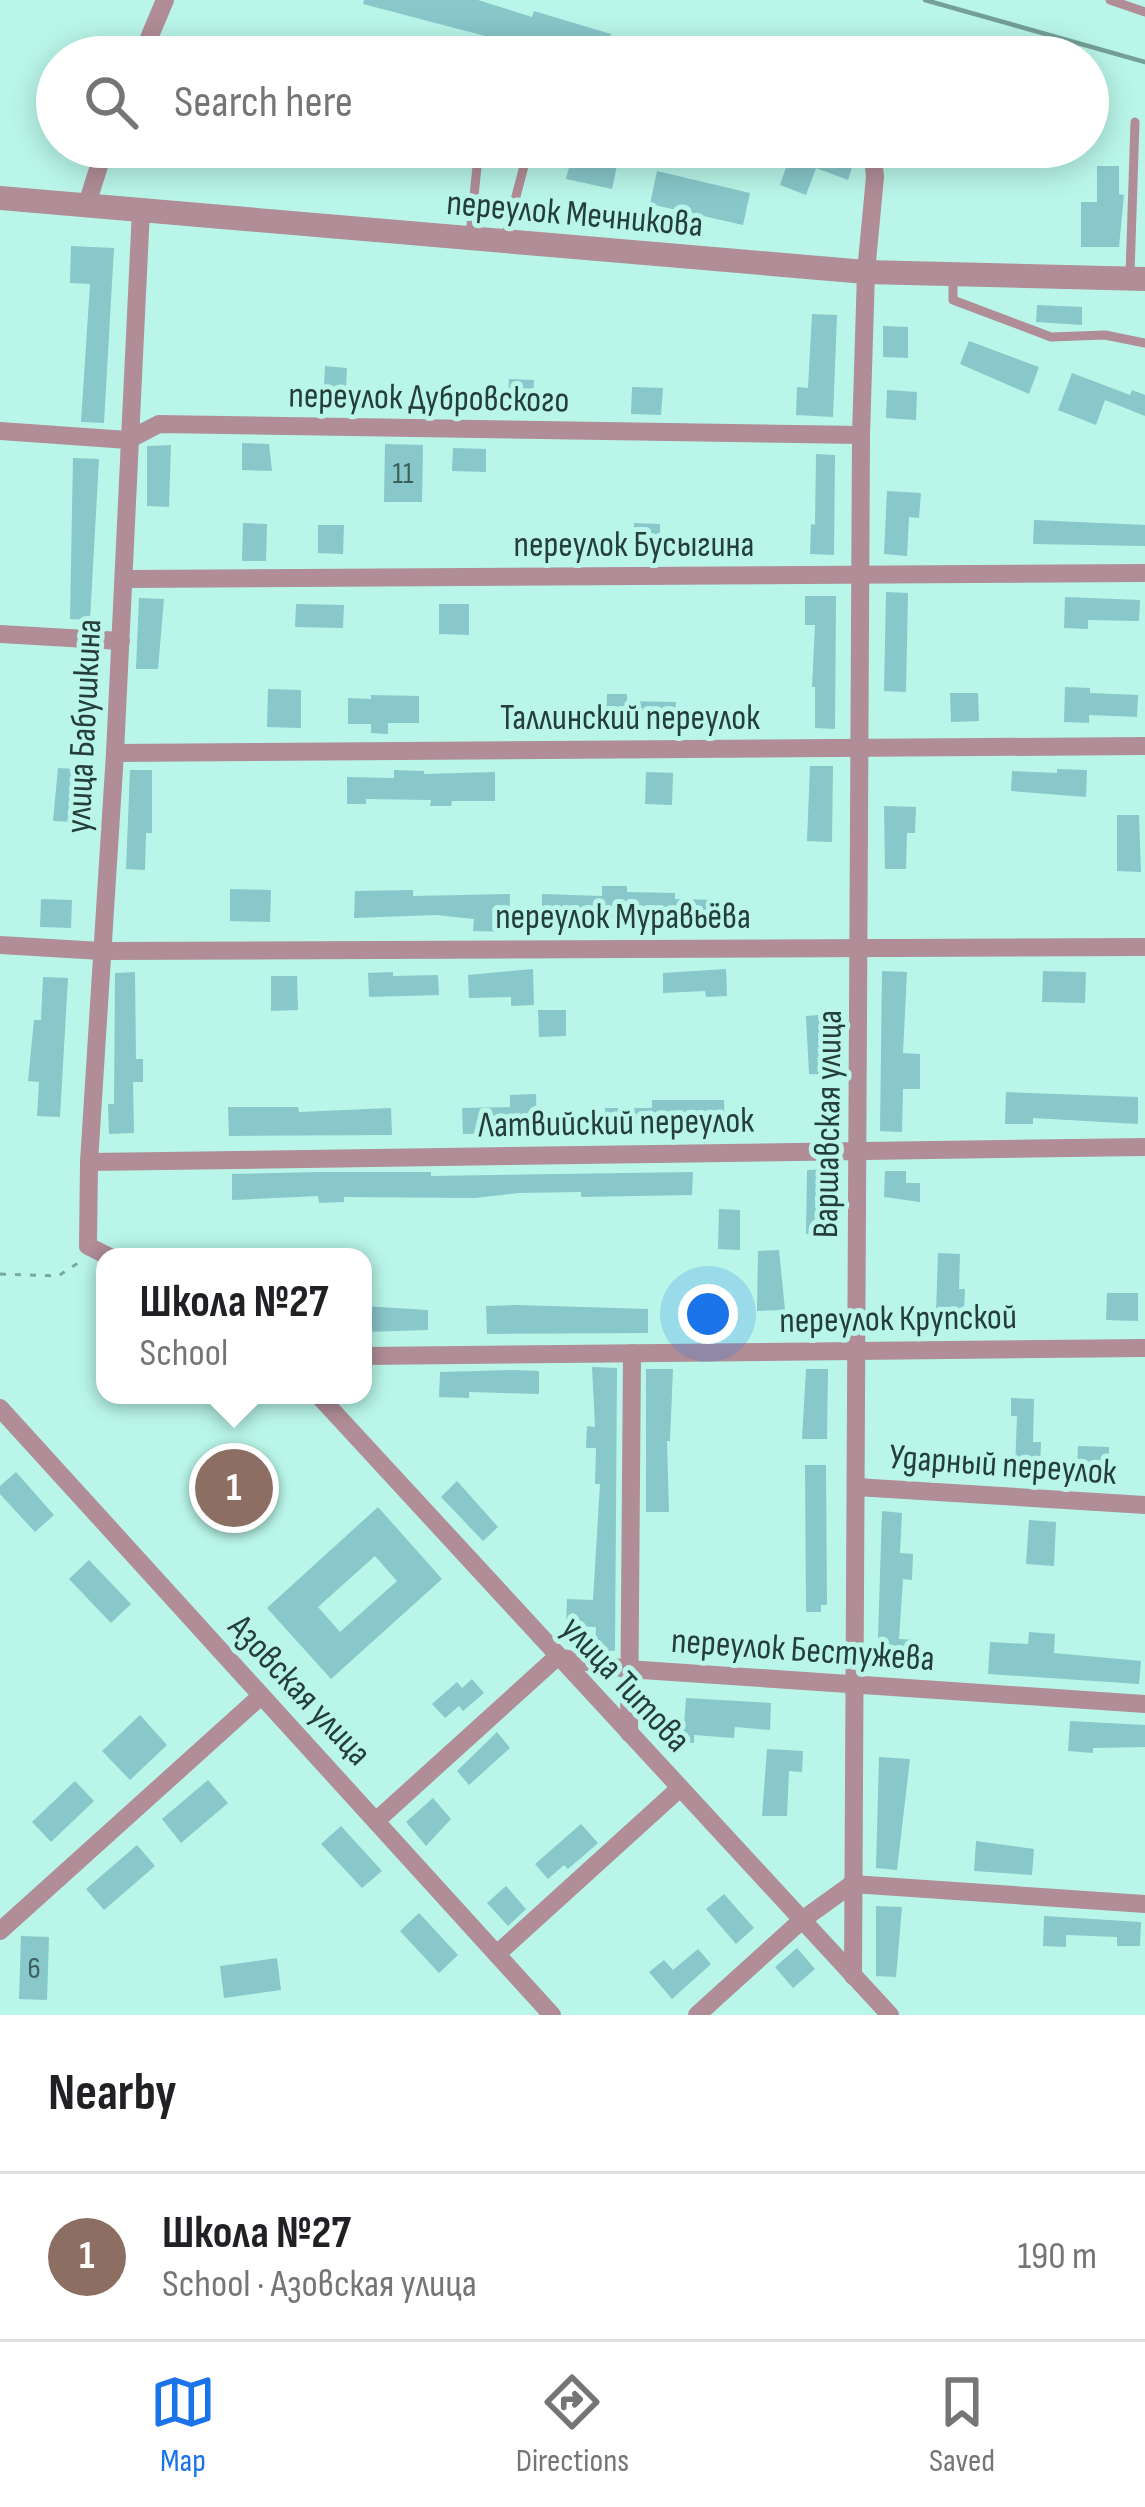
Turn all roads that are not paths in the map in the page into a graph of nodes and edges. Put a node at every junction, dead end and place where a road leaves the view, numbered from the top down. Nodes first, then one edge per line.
1 (165, 0) edge
2 (1110, 0) edge
3 (1145, 12) edge
4 (150, 36) edge
5 (1135, 122) dead end
6 (98, 168) edge
7 (476, 168) edge
8 (524, 168) edge
9 (874, 168) edge
10 (1139, 186) edge
11 (0, 197) edge
12 (87, 205) junction
13 (141, 211) junction
14 (470, 240) junction
15 (503, 244) junction
16 (866, 272) junction
17 (953, 274) junction
18 (1138, 279) edge
19 (1145, 343) edge
20 (0, 431) edge
21 (861, 435) junction
22 (128, 440) junction
23 (1145, 574) edge
24 (861, 575) junction
25 (124, 579) junction
26 (0, 634) edge
27 (121, 641) junction
28 (1145, 746) edge
29 (862, 748) junction
30 (115, 753) junction
31 (0, 945) edge
32 (860, 947) junction
33 (1145, 947) edge
34 (101, 951) junction
35 (1145, 1147) edge
36 (858, 1150) junction
37 (89, 1162) junction
38 (96, 1250) edge
39 (1145, 1348) edge
40 (857, 1351) junction
41 (632, 1353) junction
42 (372, 1356) edge
43 (326, 1404) edge
44 (0, 1408) edge
45 (856, 1486) junction
46 (1145, 1504) edge
47 (557, 1657) junction
48 (627, 1669) junction
49 (854, 1685) junction
50 (261, 1696) junction
51 (1145, 1704) edge
52 (629, 1732) junction
53 (680, 1788) junction
54 (377, 1820) junction
55 (852, 1884) junction
56 (1145, 1904) edge
57 (802, 1920) junction
58 (0, 1931) edge
59 (497, 1954) junction
60 (854, 1976) junction
61 (552, 2015) edge
62 (697, 2015) edge
63 (890, 2015) edge

1 - 4 street
2 - 3 lane
5 - 10 lane
6 - 12 street
7 - 14 lane
8 - 15 lane
9 - 16 street, Варшавская улица
10 - 18 lane
11 - 12 street, переулок Мечникова
12 - 13 street, переулок Мечникова
13 - 14 street, переулок Мечникова
13 - 22 street, улица Бабушкина
14 - 15 street, переулок Мечникова
15 - 16 street, переулок Мечникова
16 - 17 street, переулок Мечникова
16 - 21 street, Варшавская улица
17 - 18 street, переулок Мечникова
17 - 19 lane
20 - 22 street, переулок Дубровского
21 - 22 street, переулок Дубровского
21 - 24 street, Варшавская улица
22 - 25 street, улица Бабушкина
23 - 24 street, переулок Бусыгина
24 - 25 street, переулок Бусыгина
24 - 29 street, Варшавская улица
25 - 27 street, улица Бабушкина
26 - 27 street
27 - 30 street, улица Бабушкина
28 - 29 street, Таллинский переулок
29 - 30 street, Таллинский переулок
29 - 32 street, Варшавская улица
30 - 34 street, улица Бабушкина
31 - 34 street, переулок Муравьёва
32 - 33 street, переулок Муравьёва
32 - 34 street, переулок Муравьёва
32 - 36 street, Варшавская улица
34 - 37 street, улица Бабушкина
35 - 36 street, Латвийский переулок
36 - 37 street, Латвийский переулок
36 - 40 street, Варшавская улица
37 - 38 street, улица Бабушкина
39 - 40 street, переулок Крупской
40 - 41 street, переулок Крупской
40 - 45 street, Варшавская улица
41 - 42 street, переулок Крупской
41 - 48 street
43 - 47 street, улица Титова
44 - 50 street, Азовская улица
45 - 46 street, Ударный переулок
45 - 49 street, Варшавская улица
47 - 48 street, переулок Бестужева
47 - 52 street, улица Титова
47 - 54 street
48 - 49 street, переулок Бестужева
48 - 52 street
49 - 51 street, переулок Бестужева
49 - 55 street, Варшавская улица
50 - 54 street, Азовская улица
50 - 58 street
52 - 53 street, улица Титова
53 - 57 street, улица Титова
53 - 59 street
54 - 59 street, Азовская улица
55 - 56 street
55 - 57 street
55 - 60 street, Варшавская улица
57 - 60 street, улица Титова
57 - 62 street
59 - 61 street, Азовская улица
60 - 63 street, улица Титова

